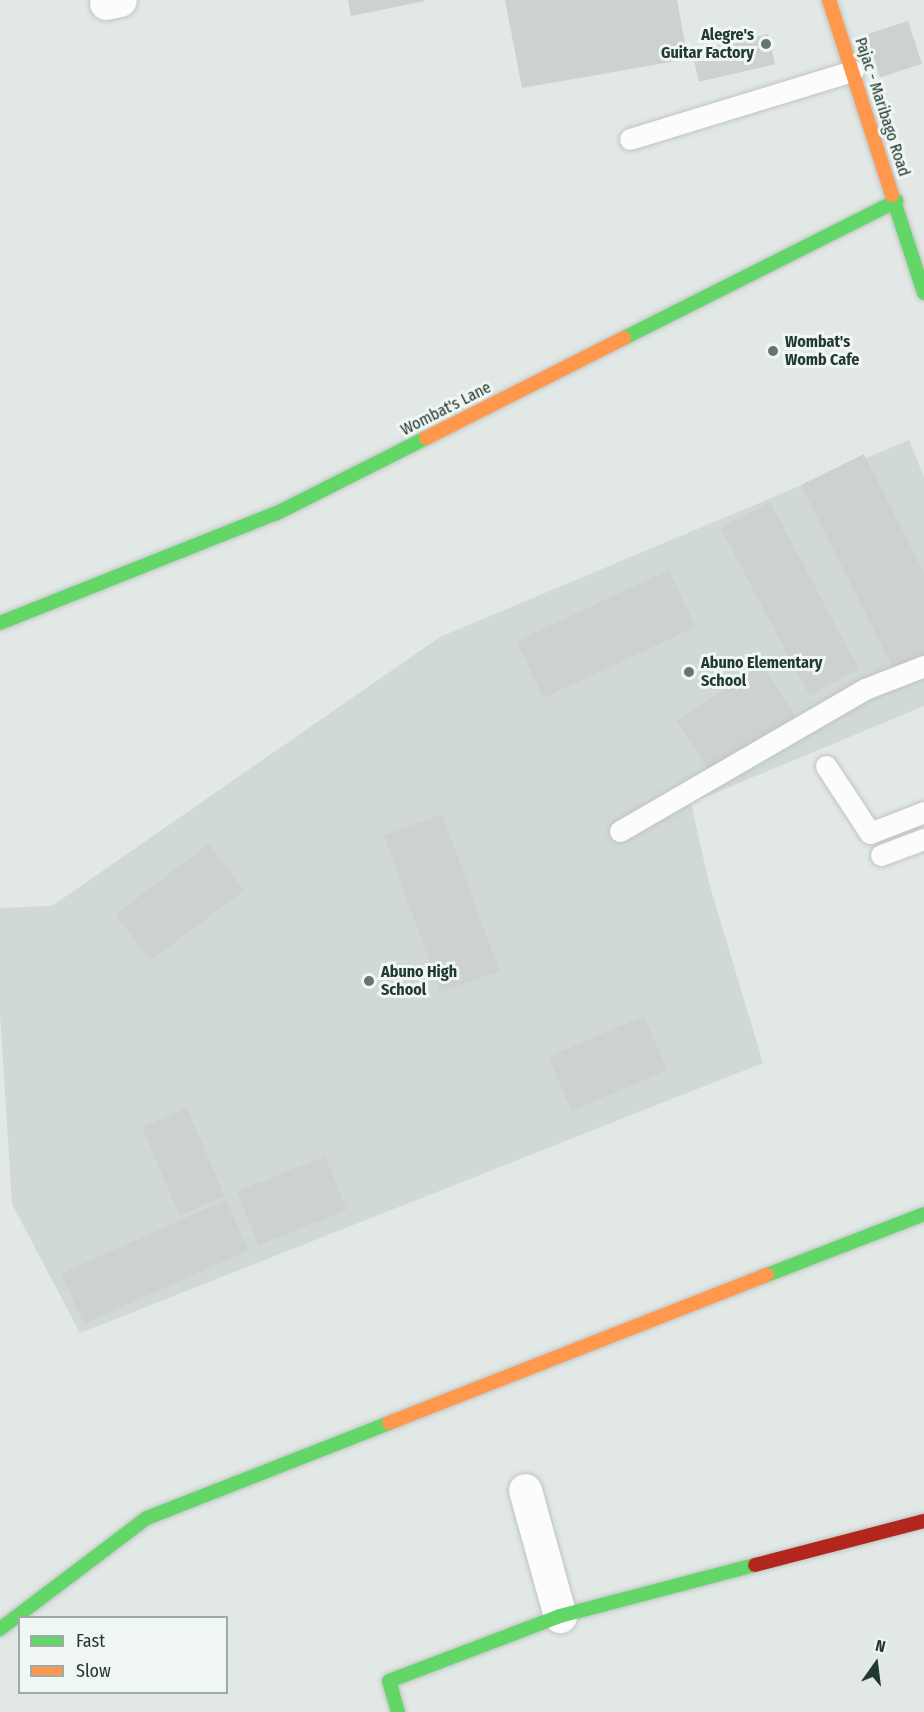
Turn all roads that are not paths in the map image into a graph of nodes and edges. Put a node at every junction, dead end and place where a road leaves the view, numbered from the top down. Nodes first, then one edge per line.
1 (829, 0) edge
2 (853, 71) junction
3 (630, 139) dead end
4 (896, 201) junction
5 (924, 293) edge
6 (0, 623) edge
7 (924, 666) edge
8 (826, 766) dead end
9 (924, 812) edge
10 (620, 831) dead end
11 (924, 839) edge
12 (881, 855) dead end
13 (924, 1214) edge
14 (525, 1490) dead end
15 (924, 1521) edge
16 (560, 1616) junction
17 (0, 1629) edge
18 (398, 1712) edge

1 - 2 street, Pajac - Maribago Road
2 - 3 lane
2 - 4 street, Pajac - Maribago Road
4 - 5 street, Pajac - Maribago Road
4 - 6 street, Wombat's Lane
7 - 10 lane
8 - 9 lane
11 - 12 lane
13 - 17 street
14 - 16 street
15 - 16 street
16 - 18 street

